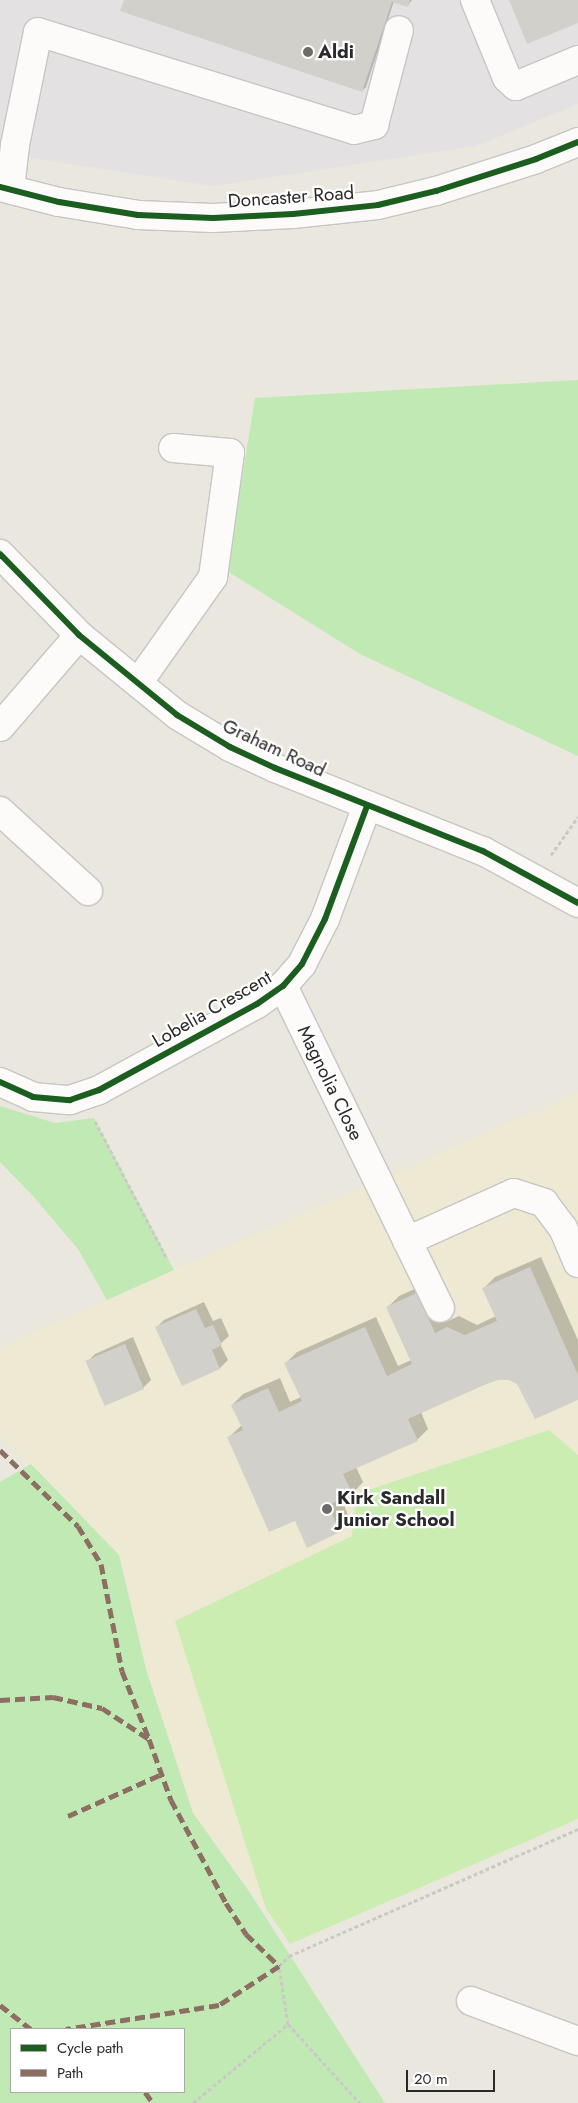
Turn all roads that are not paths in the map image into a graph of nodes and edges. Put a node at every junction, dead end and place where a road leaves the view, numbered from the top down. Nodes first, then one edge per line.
1 (475, 0) edge
2 (399, 30) dead end
3 (578, 60) edge
4 (578, 142) edge
5 (5, 188) edge
6 (173, 448) dead end
7 (0, 554) edge
8 (79, 635) junction
9 (138, 683) junction
10 (0, 727) edge
11 (367, 806) junction
12 (0, 811) edge
13 (88, 891) dead end
14 (578, 903) edge
15 (283, 986) junction
16 (0, 1082) edge
17 (407, 1241) junction
18 (578, 1263) edge
19 (440, 1308) dead end
20 (471, 2001) dead end
21 (578, 2041) edge

1 - 3 street
2 - 5 street
4 - 5 street, Doncaster Road
6 - 9 street
7 - 8 street, Graham Road
8 - 9 street, Graham Road
8 - 10 street
9 - 11 street, Graham Road
11 - 14 street, Graham Road
11 - 15 street, Lobelia Crescent
12 - 13 street
15 - 16 street, Lobelia Crescent
15 - 17 street, Magnolia Close
17 - 18 street
17 - 19 street, Magnolia Close
20 - 21 street

